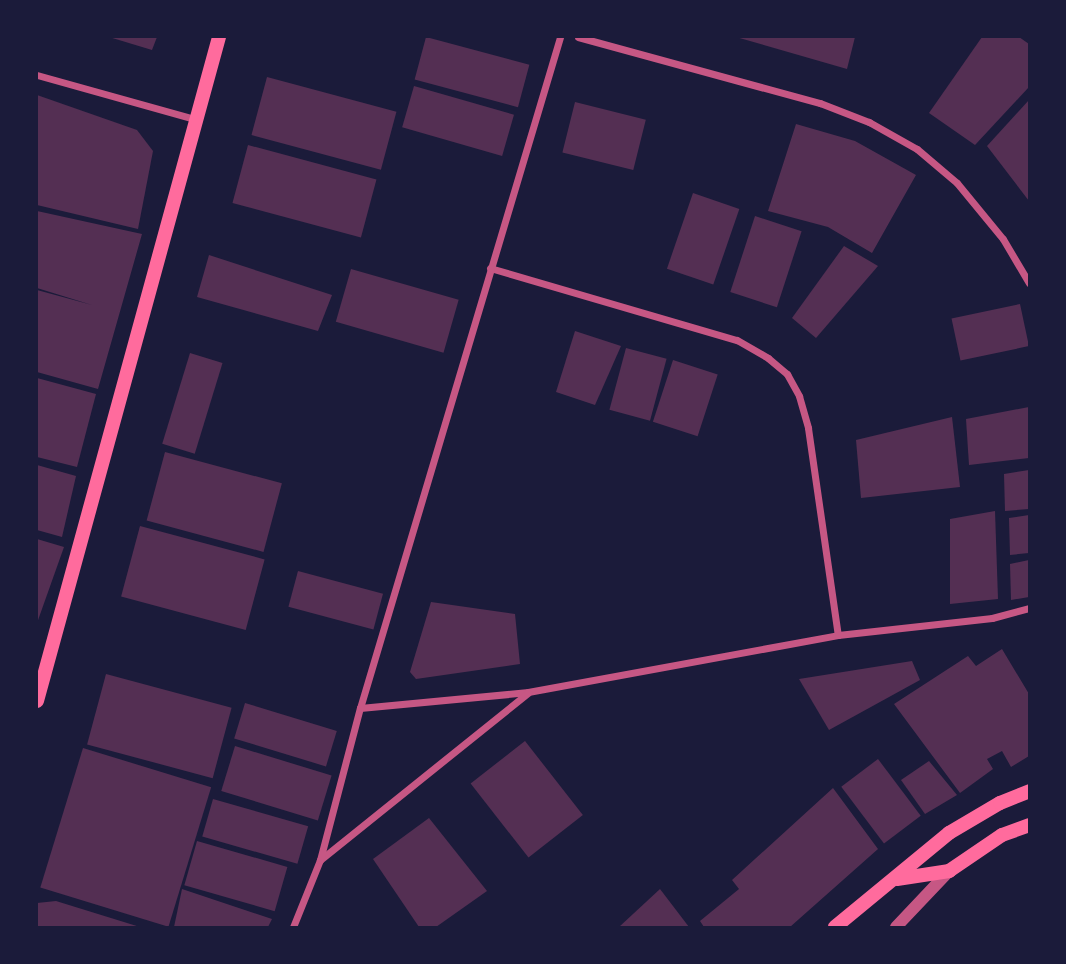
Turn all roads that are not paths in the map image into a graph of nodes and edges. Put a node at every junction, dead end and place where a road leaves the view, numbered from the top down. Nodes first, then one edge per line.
1 (219, 37) edge
2 (560, 37) edge
3 (578, 37) edge
4 (37, 75) edge
5 (195, 119) junction
6 (490, 268) junction
7 (1029, 283) edge
8 (1029, 608) edge
9 (838, 635) junction
10 (528, 692) junction
11 (37, 701) edge
12 (360, 708) junction
13 (1029, 791) edge
14 (1029, 825) edge
15 (320, 860) junction
16 (949, 871) junction
17 (895, 879) junction
18 (293, 927) edge
19 (835, 927) edge
20 (896, 927) edge

1 - 5 main road
2 - 6 street
3 - 7 street
4 - 5 street
5 - 11 main road
6 - 9 street
6 - 12 street
8 - 9 street
9 - 10 street
10 - 12 street
10 - 15 street
12 - 15 street
13 - 17 main road
14 - 16 main road
15 - 18 street
16 - 17 main road
16 - 20 street
17 - 19 main road

